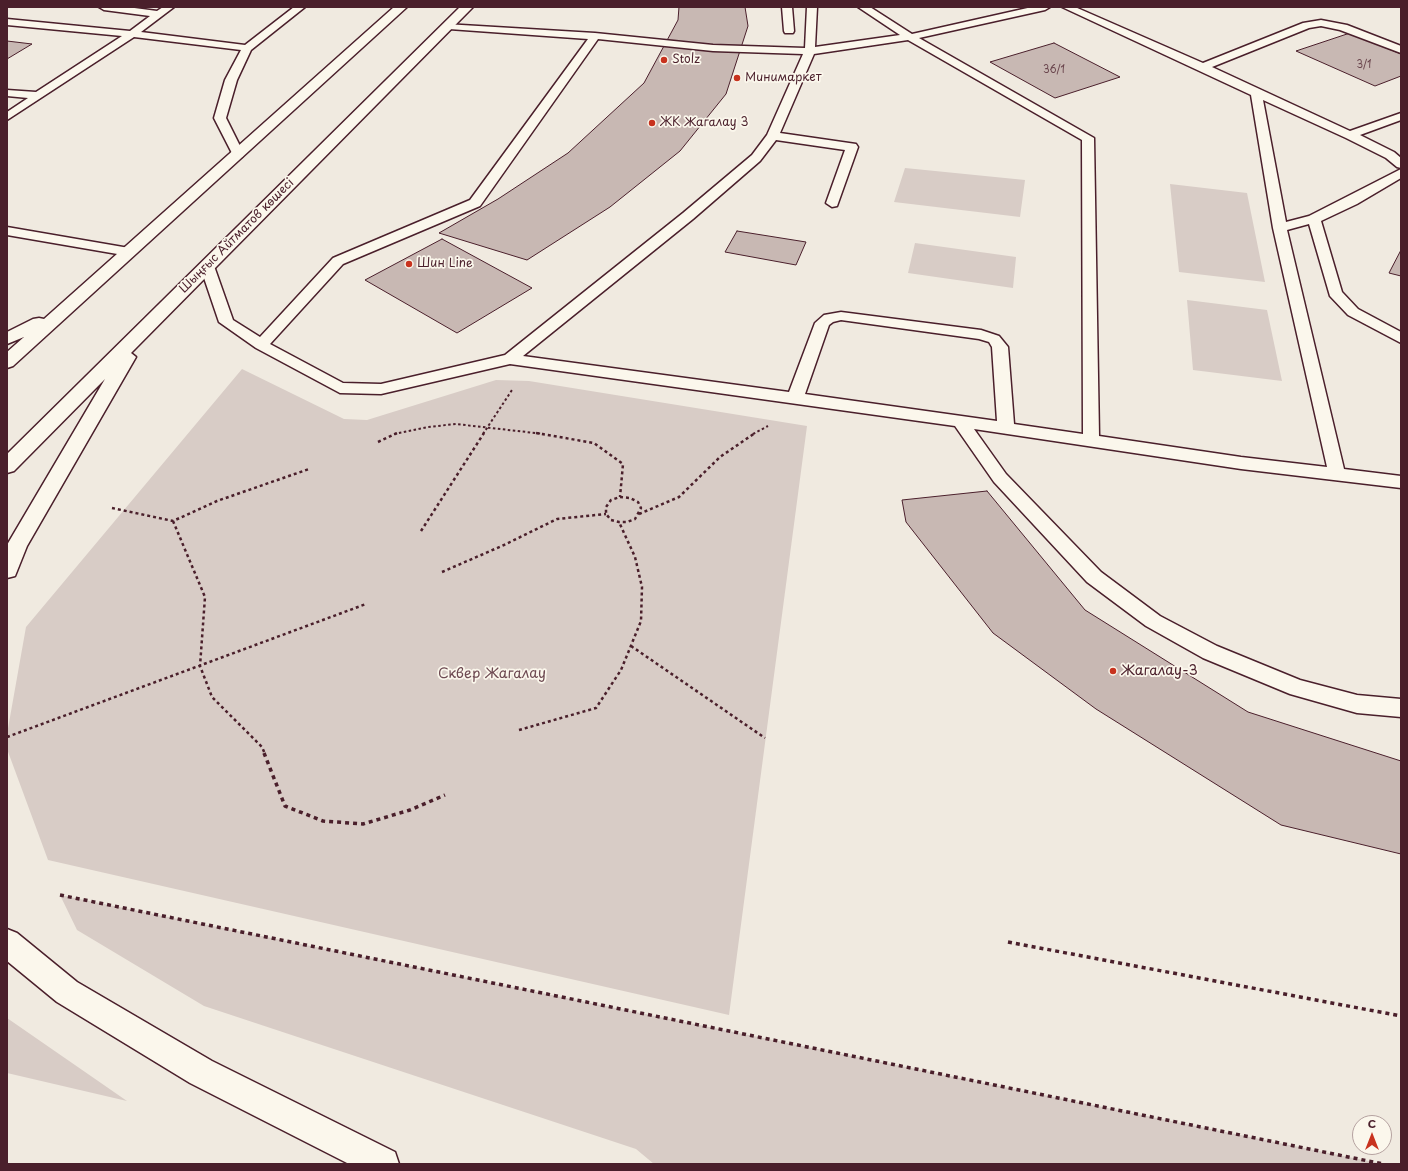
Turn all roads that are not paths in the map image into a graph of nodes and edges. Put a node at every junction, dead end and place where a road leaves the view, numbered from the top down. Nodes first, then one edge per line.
1 (104, 7) edge
2 (169, 7) edge
3 (300, 7) edge
4 (467, 7) edge
5 (787, 7) edge
6 (812, 7) edge
7 (863, 7) edge
8 (1045, 7) edge
9 (1067, 7) edge
10 (396, 9) edge
11 (159, 14) junction
12 (7, 22) edge
13 (449, 26) junction
14 (789, 31) dead end
15 (132, 34) junction
16 (595, 36) junction
17 (910, 37) junction
18 (247, 48) junction
19 (1401, 50) edge
20 (810, 51) junction
21 (1203, 66) junction
22 (7, 93) edge
23 (1256, 93) junction
24 (39, 96) junction
25 (1401, 116) edge
26 (7, 117) edge
27 (1350, 135) junction
28 (773, 136) junction
29 (238, 154) junction
30 (1401, 172) edge
31 (832, 203) dead end
32 (1314, 219) junction
33 (1280, 228) junction
34 (7, 230) edge
35 (129, 252) junction
36 (207, 266) junction
37 (65, 309) junction
38 (143, 330) junction
39 (1401, 338) edge
40 (7, 339) edge
41 (261, 345) junction
42 (510, 359) junction
43 (7, 362) edge
44 (795, 399) junction
45 (960, 421) junction
46 (1006, 427) junction
47 (1091, 440) junction
48 (7, 466) edge
49 (1337, 474) junction
50 (1401, 482) edge
51 (7, 570) edge
52 (1401, 708) edge
53 (7, 943) edge
54 (383, 1164) edge

1 - 11 lane
2 - 11 lane
3 - 18 lane
4 - 13 main road, Шыңғыс Айтматов көшесі
5 - 14 lane
6 - 20 lane
7 - 17 lane
8 - 17 lane
9 - 21 lane
10 - 29 main road
11 - 15 lane
12 - 15 lane
13 - 16 lane
13 - 36 main road, Шыңғыс Айтматов көшесі
15 - 18 lane
15 - 24 lane
16 - 20 lane
16 - 41 lane
17 - 20 lane
17 - 47 lane
18 - 29 lane
19 - 21 lane
20 - 28 lane
21 - 23 lane
22 - 24 lane
23 - 27 lane
23 - 33 lane
24 - 26 lane
25 - 27 lane
27 - 30 lane
28 - 31 lane
28 - 42 lane
29 - 35 main road
30 - 32 lane
32 - 33 lane
32 - 39 lane
33 - 49 lane
34 - 35 lane
35 - 37 main road
36 - 38 main road, Шыңғыс Айтматов көшесі
36 - 41 lane
37 - 40 main road
37 - 43 main road
38 - 48 main road, Шыңғыс Айтматов көшесі
38 - 51 main road
41 - 42 lane
42 - 44 lane
44 - 45 lane
44 - 46 lane
45 - 46 lane
45 - 52 lane
46 - 47 lane
47 - 49 lane
49 - 50 lane
53 - 54 main road

